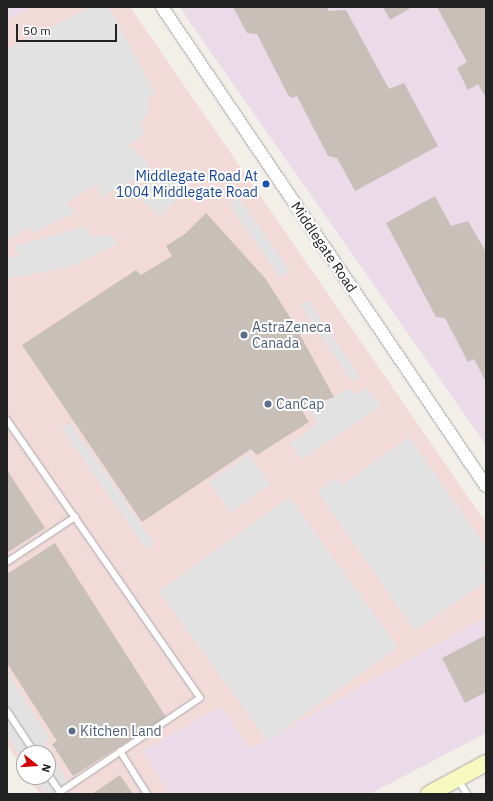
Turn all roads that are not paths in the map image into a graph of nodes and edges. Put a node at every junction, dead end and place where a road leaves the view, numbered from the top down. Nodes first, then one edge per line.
1 (162, 7) edge
2 (7, 420) edge
3 (486, 486) edge
4 (75, 518) junction
5 (7, 562) edge
6 (7, 711) edge
7 (30, 745) edge
8 (120, 752) junction
9 (486, 763) edge
10 (457, 779) junction
11 (61, 793) edge
12 (147, 794) edge
13 (429, 794) edge
14 (467, 794) edge

1 - 3 street, Middlegate Road
2 - 4 lane
4 - 5 lane
4 - 8 lane
6 - 7 lane
8 - 11 lane
8 - 12 lane
9 - 10 street
10 - 13 street
10 - 14 lane

